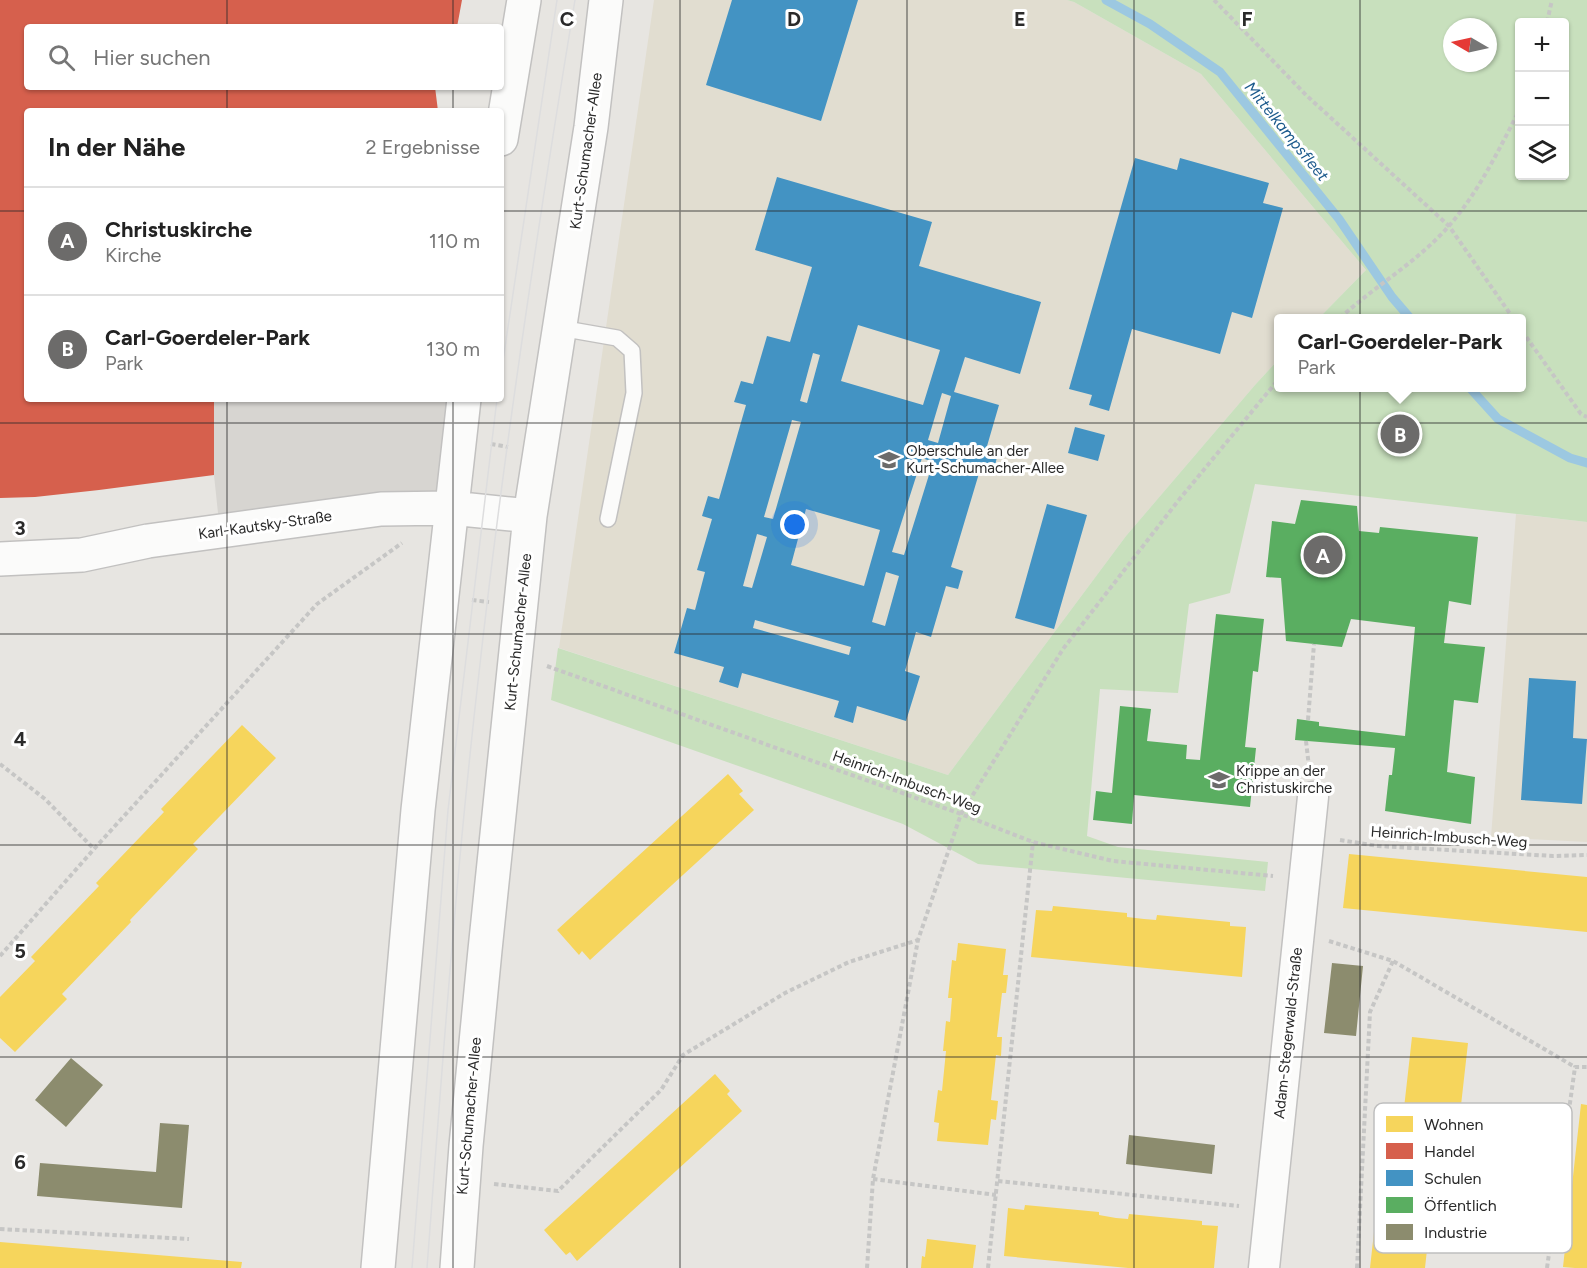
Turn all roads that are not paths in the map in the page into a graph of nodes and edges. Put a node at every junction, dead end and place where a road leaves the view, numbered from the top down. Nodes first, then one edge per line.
1 (524, 0) edge
2 (606, 0) edge
3 (504, 121) edge
4 (560, 328) junction
5 (464, 402) edge
6 (452, 508) junction
7 (530, 516) junction
8 (608, 519) dead end
9 (0, 559) edge
10 (1313, 797) dead end
11 (378, 1268) edge
12 (456, 1268) edge
13 (1264, 1268) edge

1 - 3 street
2 - 4 street, Kurt-Schumacher-Allee
4 - 7 street, Kurt-Schumacher-Allee
4 - 8 lane
5 - 6 street
6 - 7 street, Karl-Kautsky-Straße
6 - 9 street, Karl-Kautsky-Straße
6 - 11 street
7 - 12 street, Kurt-Schumacher-Allee
10 - 13 street, Adam-Stegerwald-Straße

